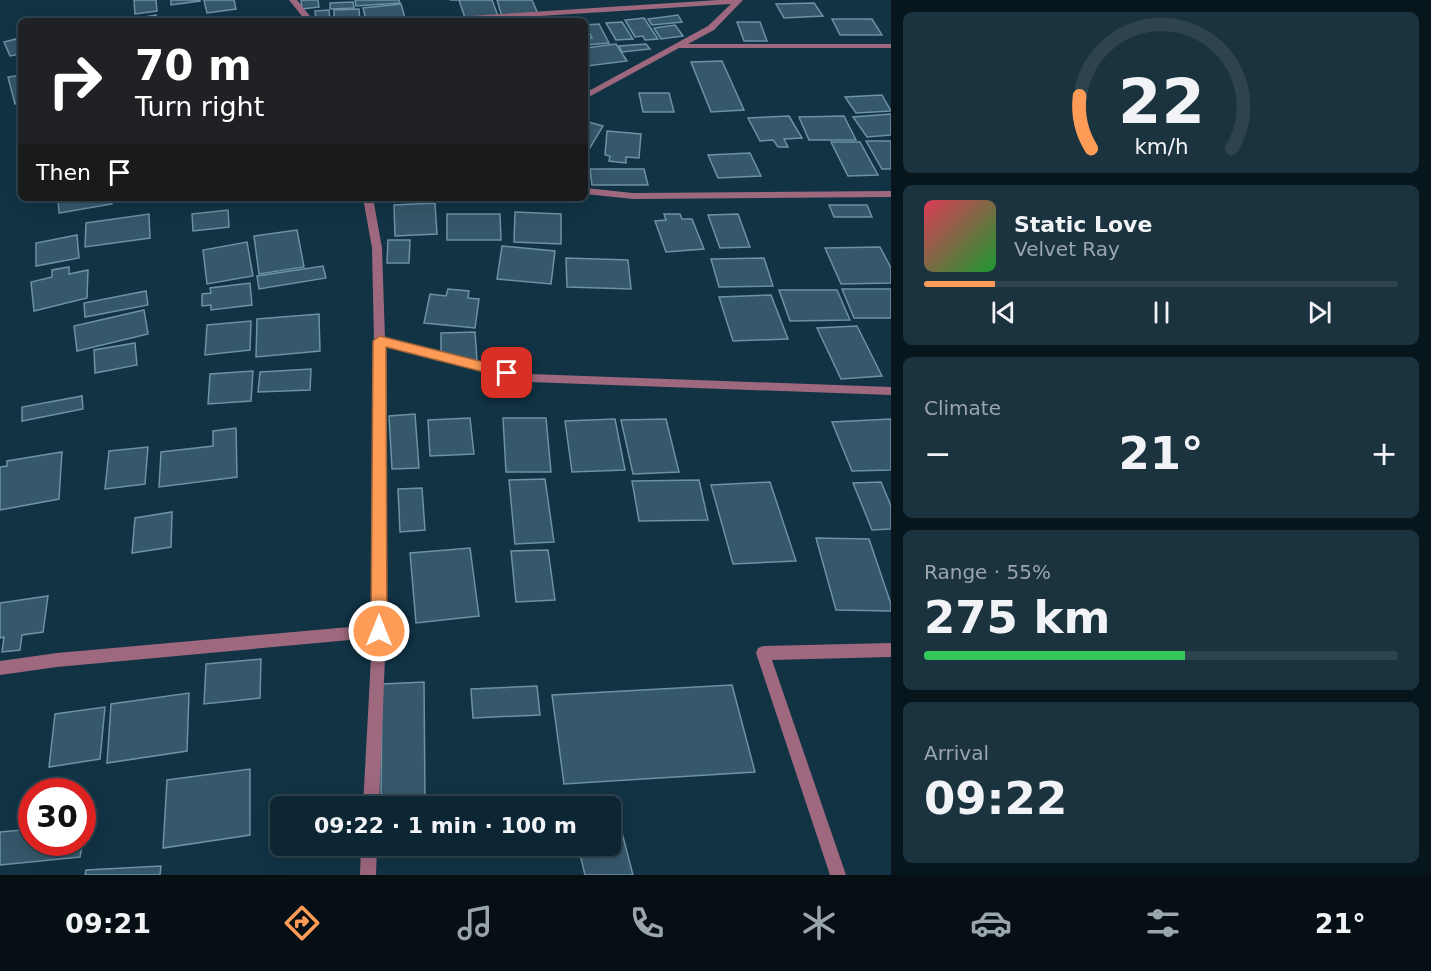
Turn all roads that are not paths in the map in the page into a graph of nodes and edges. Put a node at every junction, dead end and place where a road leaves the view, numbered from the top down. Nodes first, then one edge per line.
1 (293, 0) edge
2 (738, 0) edge
3 (308, 18) edge
4 (468, 18) edge
5 (675, 46) junction
6 (891, 46) edge
7 (588, 94) edge
8 (588, 191) edge
9 (891, 194) edge
10 (369, 201) edge
11 (380, 341) junction
12 (891, 391) edge
13 (379, 631) junction
14 (891, 650) edge
15 (0, 668) edge
16 (372, 796) edge
17 (369, 856) edge
18 (368, 875) edge
19 (838, 875) edge

1 - 3 street
2 - 4 street
2 - 5 street
5 - 6 street
5 - 7 street
8 - 9 street
10 - 11 street
11 - 12 street
11 - 13 street
13 - 15 street
13 - 16 street
14 - 19 street
17 - 18 street

